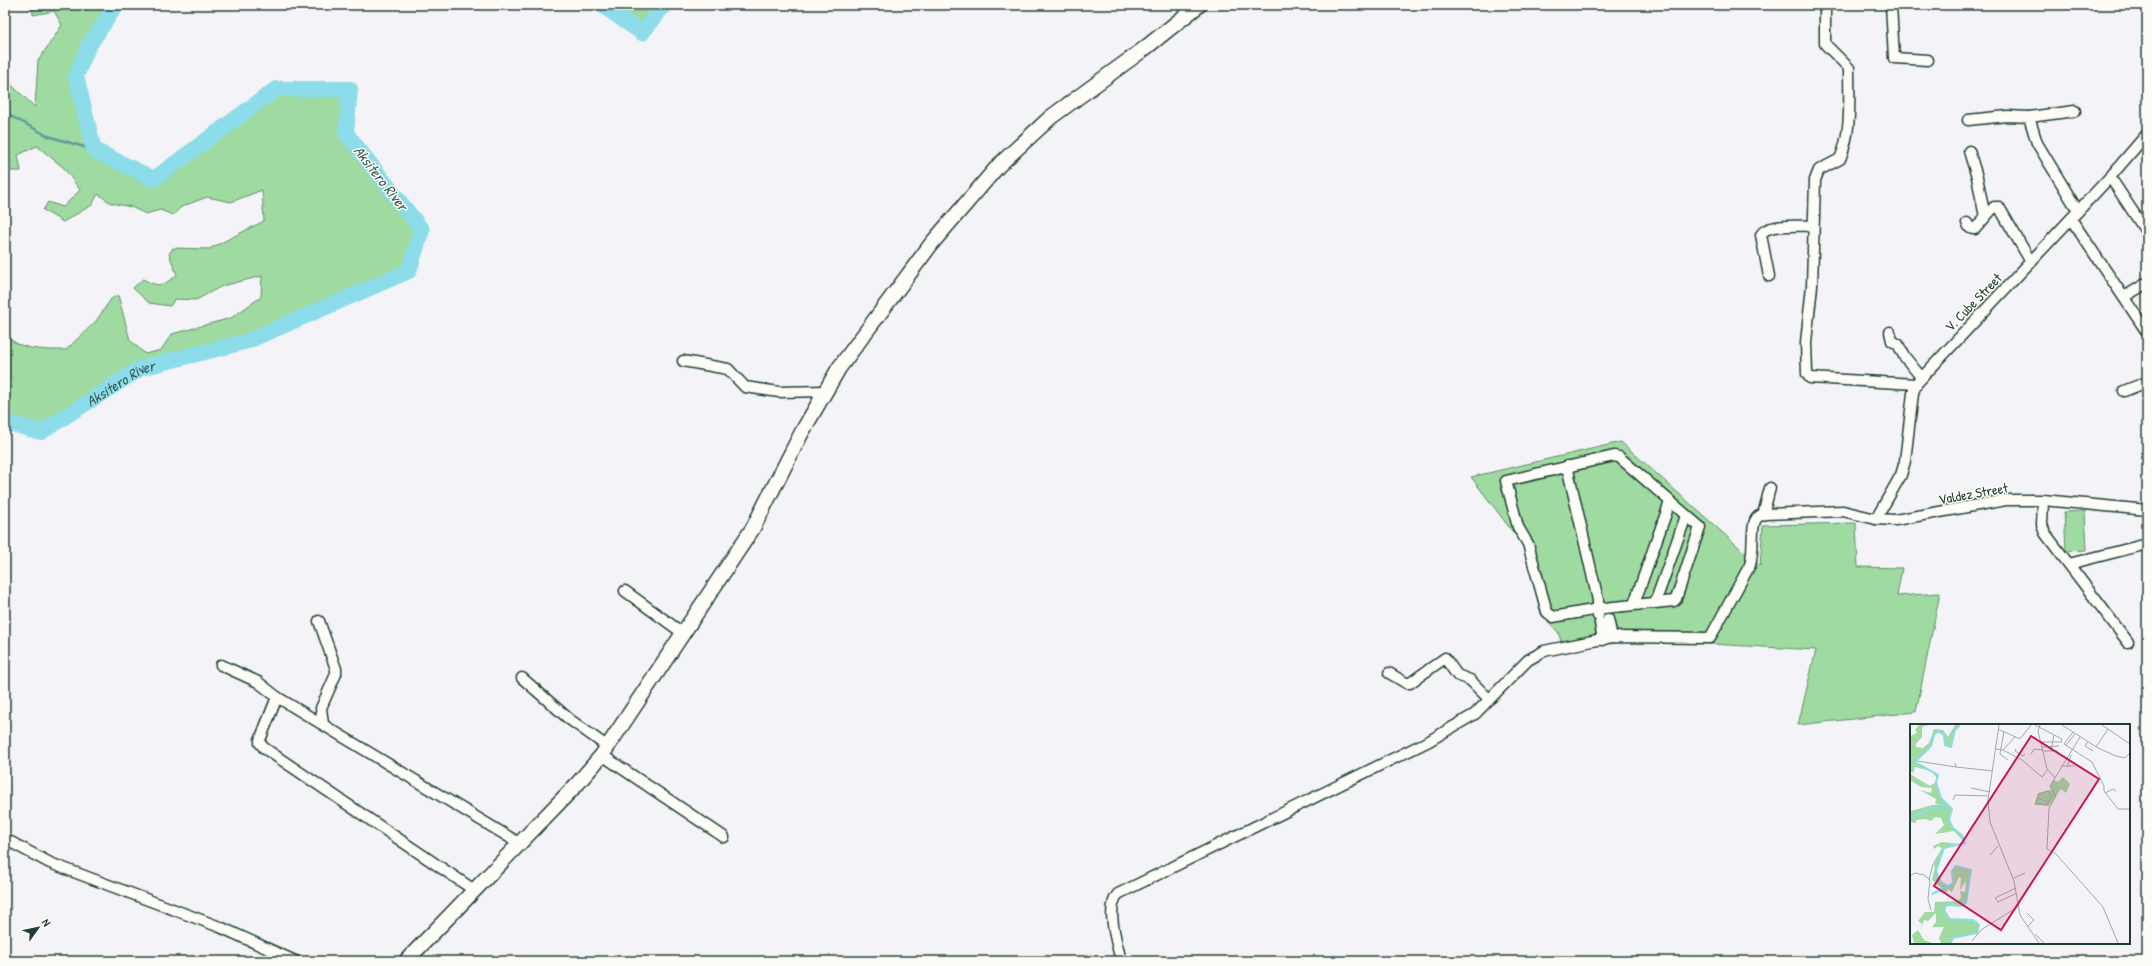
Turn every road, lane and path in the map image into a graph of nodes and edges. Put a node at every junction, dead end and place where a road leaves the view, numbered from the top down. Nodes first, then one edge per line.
1 (1199, 5) edge
2 (1825, 5) edge
3 (1891, 5) edge
4 (1928, 60) dead end
5 (2075, 111) dead end
6 (2029, 116) junction
7 (1968, 120) dead end
8 (2147, 134) edge
9 (1969, 151) dead end
10 (2110, 178) junction
11 (2078, 211) junction
12 (1985, 217) junction
13 (2071, 219) junction
14 (1967, 223) dead end
15 (1813, 226) junction
16 (2147, 233) edge
17 (2031, 262) junction
18 (1768, 276) dead end
19 (2147, 283) edge
20 (2124, 297) junction
21 (1890, 332) dead end
22 (2147, 332) edge
23 (683, 361) dead end
24 (1918, 380) junction
25 (2147, 382) edge
26 (826, 391) junction
27 (2124, 391) dead end
28 (1567, 466) junction
29 (1770, 488) dead end
30 (2043, 500) junction
31 (1670, 502) junction
32 (2147, 510) edge
33 (1764, 515) junction
34 (1686, 516) junction
35 (1876, 519) junction
36 (2147, 544) edge
37 (2069, 564) junction
38 (625, 591) dead end
39 (1655, 603) junction
40 (1634, 604) junction
41 (1602, 613) junction
42 (319, 621) dead end
43 (684, 634) junction
44 (1608, 639) junction
45 (2128, 642) dead end
46 (221, 665) dead end
47 (1389, 673) dead end
48 (522, 678) dead end
49 (276, 697) junction
50 (1489, 699) junction
51 (323, 724) junction
52 (605, 751) junction
53 (724, 837) dead end
54 (5, 839) edge
55 (520, 843) junction
56 (474, 890) junction
57 (295, 961) edge
58 (406, 961) edge
59 (1121, 961) edge

1 - 26 street
2 - 15 street
3 - 4 street
5 - 6 street
6 - 7 street
6 - 11 street
8 - 10 street, V. Cube Street
9 - 12 street
10 - 11 street, V. Cube Street
10 - 16 street
11 - 13 street, V. Cube Street
12 - 14 street
12 - 17 street
13 - 17 street, V. Cube Street
13 - 20 street
15 - 18 street
15 - 24 street
17 - 24 street, V. Cube Street
19 - 20 street
20 - 22 street
21 - 24 street
23 - 26 street
24 - 35 street
25 - 27 street
26 - 43 street
28 - 31 street
28 - 41 street
28 - 41 street
29 - 33 street
30 - 32 street, Valdez Street
30 - 35 street, Valdez Street
30 - 37 street
31 - 34 street
31 - 40 street
33 - 35 street, Valdez Street
33 - 44 street
34 - 39 street
34 - 39 street
36 - 37 street
37 - 45 street
38 - 43 street
39 - 40 street
40 - 41 street
41 - 44 street
42 - 51 street
43 - 52 street
44 - 50 street
46 - 49 street
47 - 50 street
48 - 52 street
49 - 51 street
49 - 56 street
50 - 59 street
51 - 55 street
52 - 53 street
52 - 55 street
54 - 57 street
55 - 56 street
56 - 58 street

